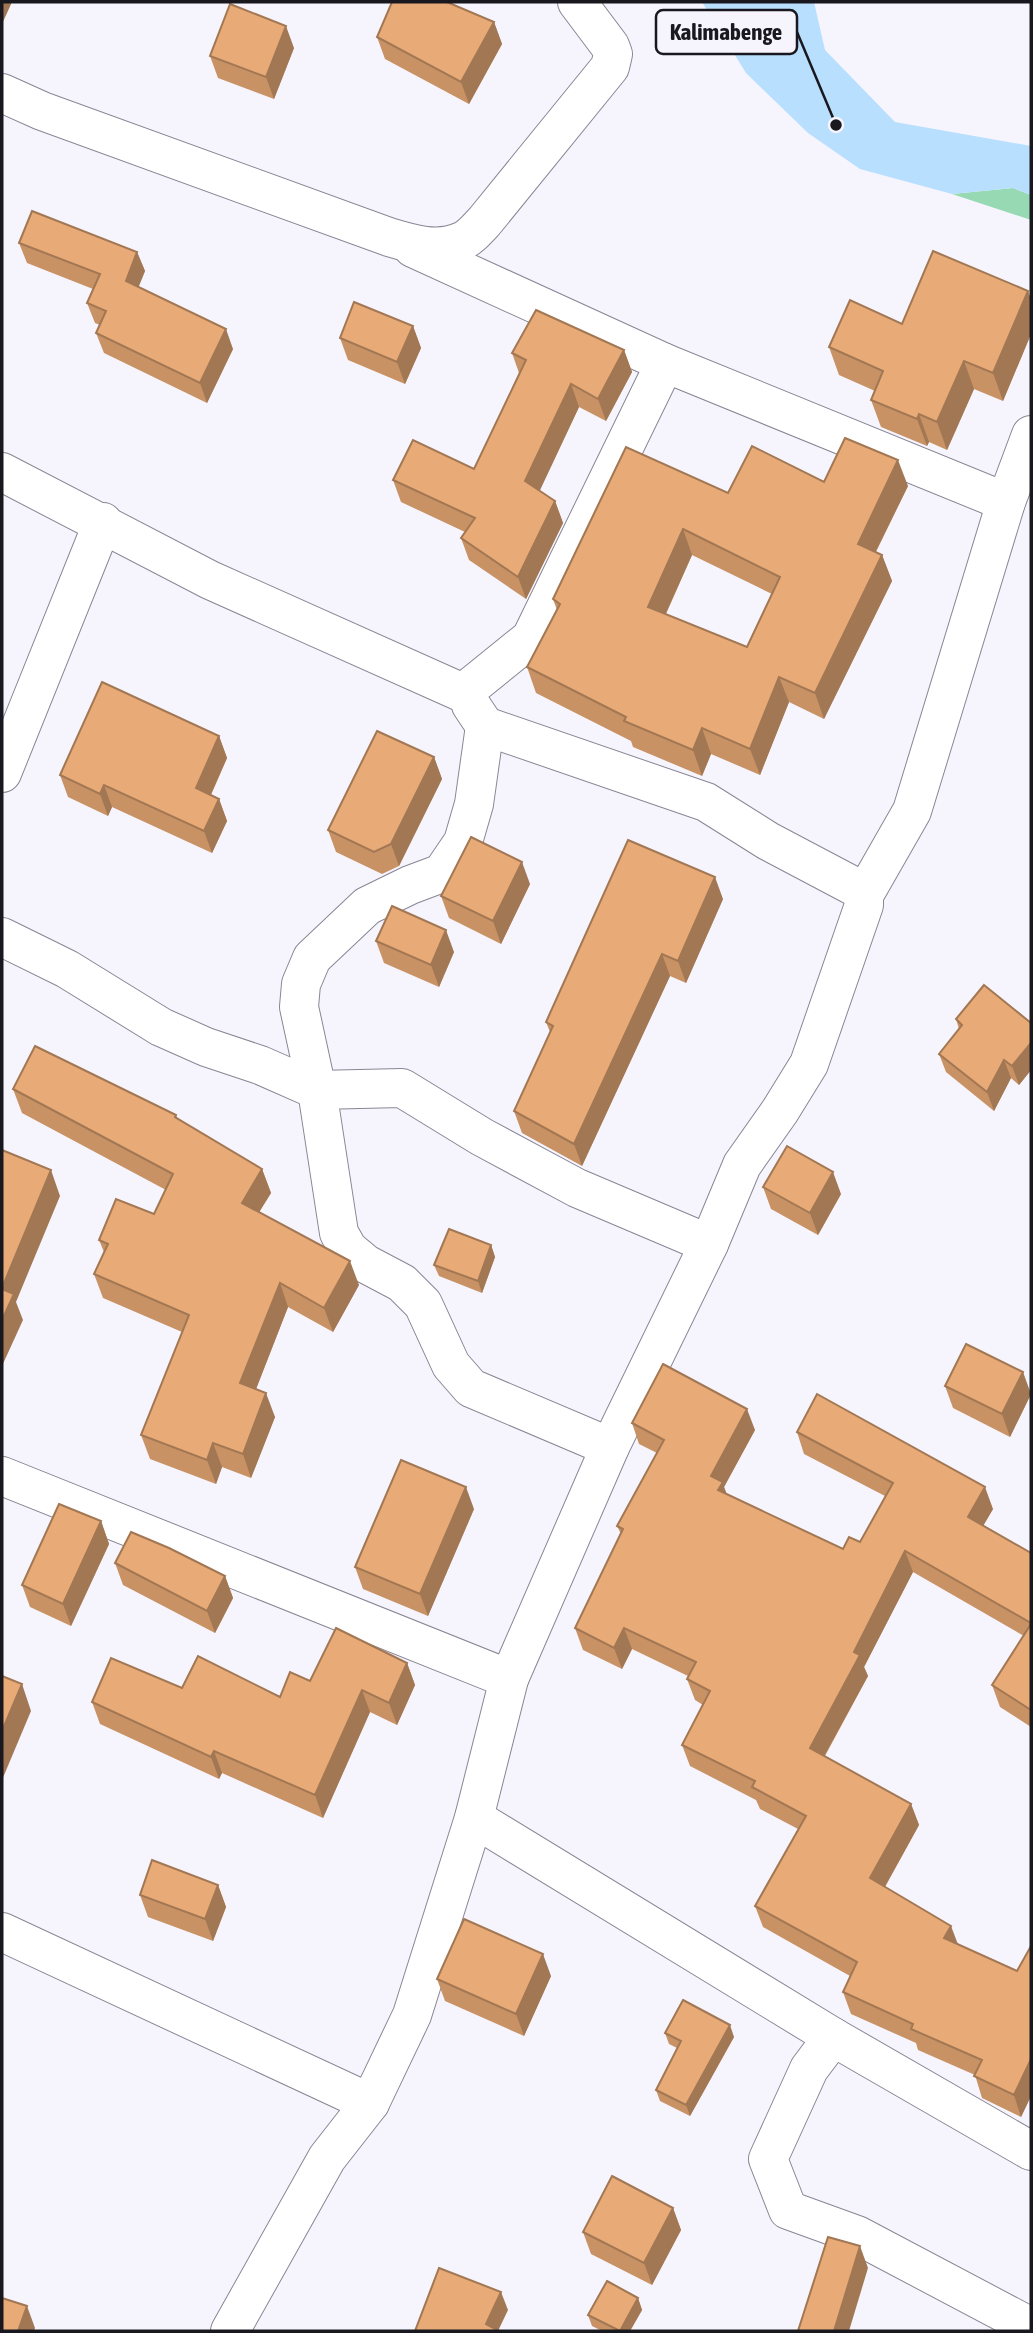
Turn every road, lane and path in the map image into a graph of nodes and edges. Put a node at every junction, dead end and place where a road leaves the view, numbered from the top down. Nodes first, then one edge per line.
1 (577, 2) edge
2 (2, 93) edge
3 (389, 237) junction
4 (666, 363) junction
5 (1031, 435) edge
6 (2, 472) edge
7 (1006, 502) junction
8 (103, 523) junction
9 (463, 692) junction
10 (485, 726) junction
11 (2, 773) edge
12 (864, 895) junction
13 (2, 937) edge
14 (317, 1090) junction
15 (709, 1244) junction
16 (610, 1447) junction
17 (2, 1476) edge
18 (509, 1679) junction
19 (474, 1818) junction
20 (2, 1933) edge
21 (833, 2037) junction
22 (370, 2104) junction
23 (1031, 2151) edge
24 (1031, 2328) edge
25 (230, 2331) edge

1 - 3 street
2 - 3 street
3 - 4 street
4 - 7 street
4 - 9 street
5 - 7 street
6 - 8 street
7 - 12 street
8 - 9 street
8 - 11 street
9 - 10 street
10 - 12 street
10 - 14 street
12 - 15 street
13 - 14 street
14 - 15 street
14 - 16 street
15 - 16 street
16 - 18 street
17 - 18 street
18 - 19 street
19 - 21 street
19 - 22 street
20 - 22 street
21 - 23 street
21 - 24 street
22 - 25 street

